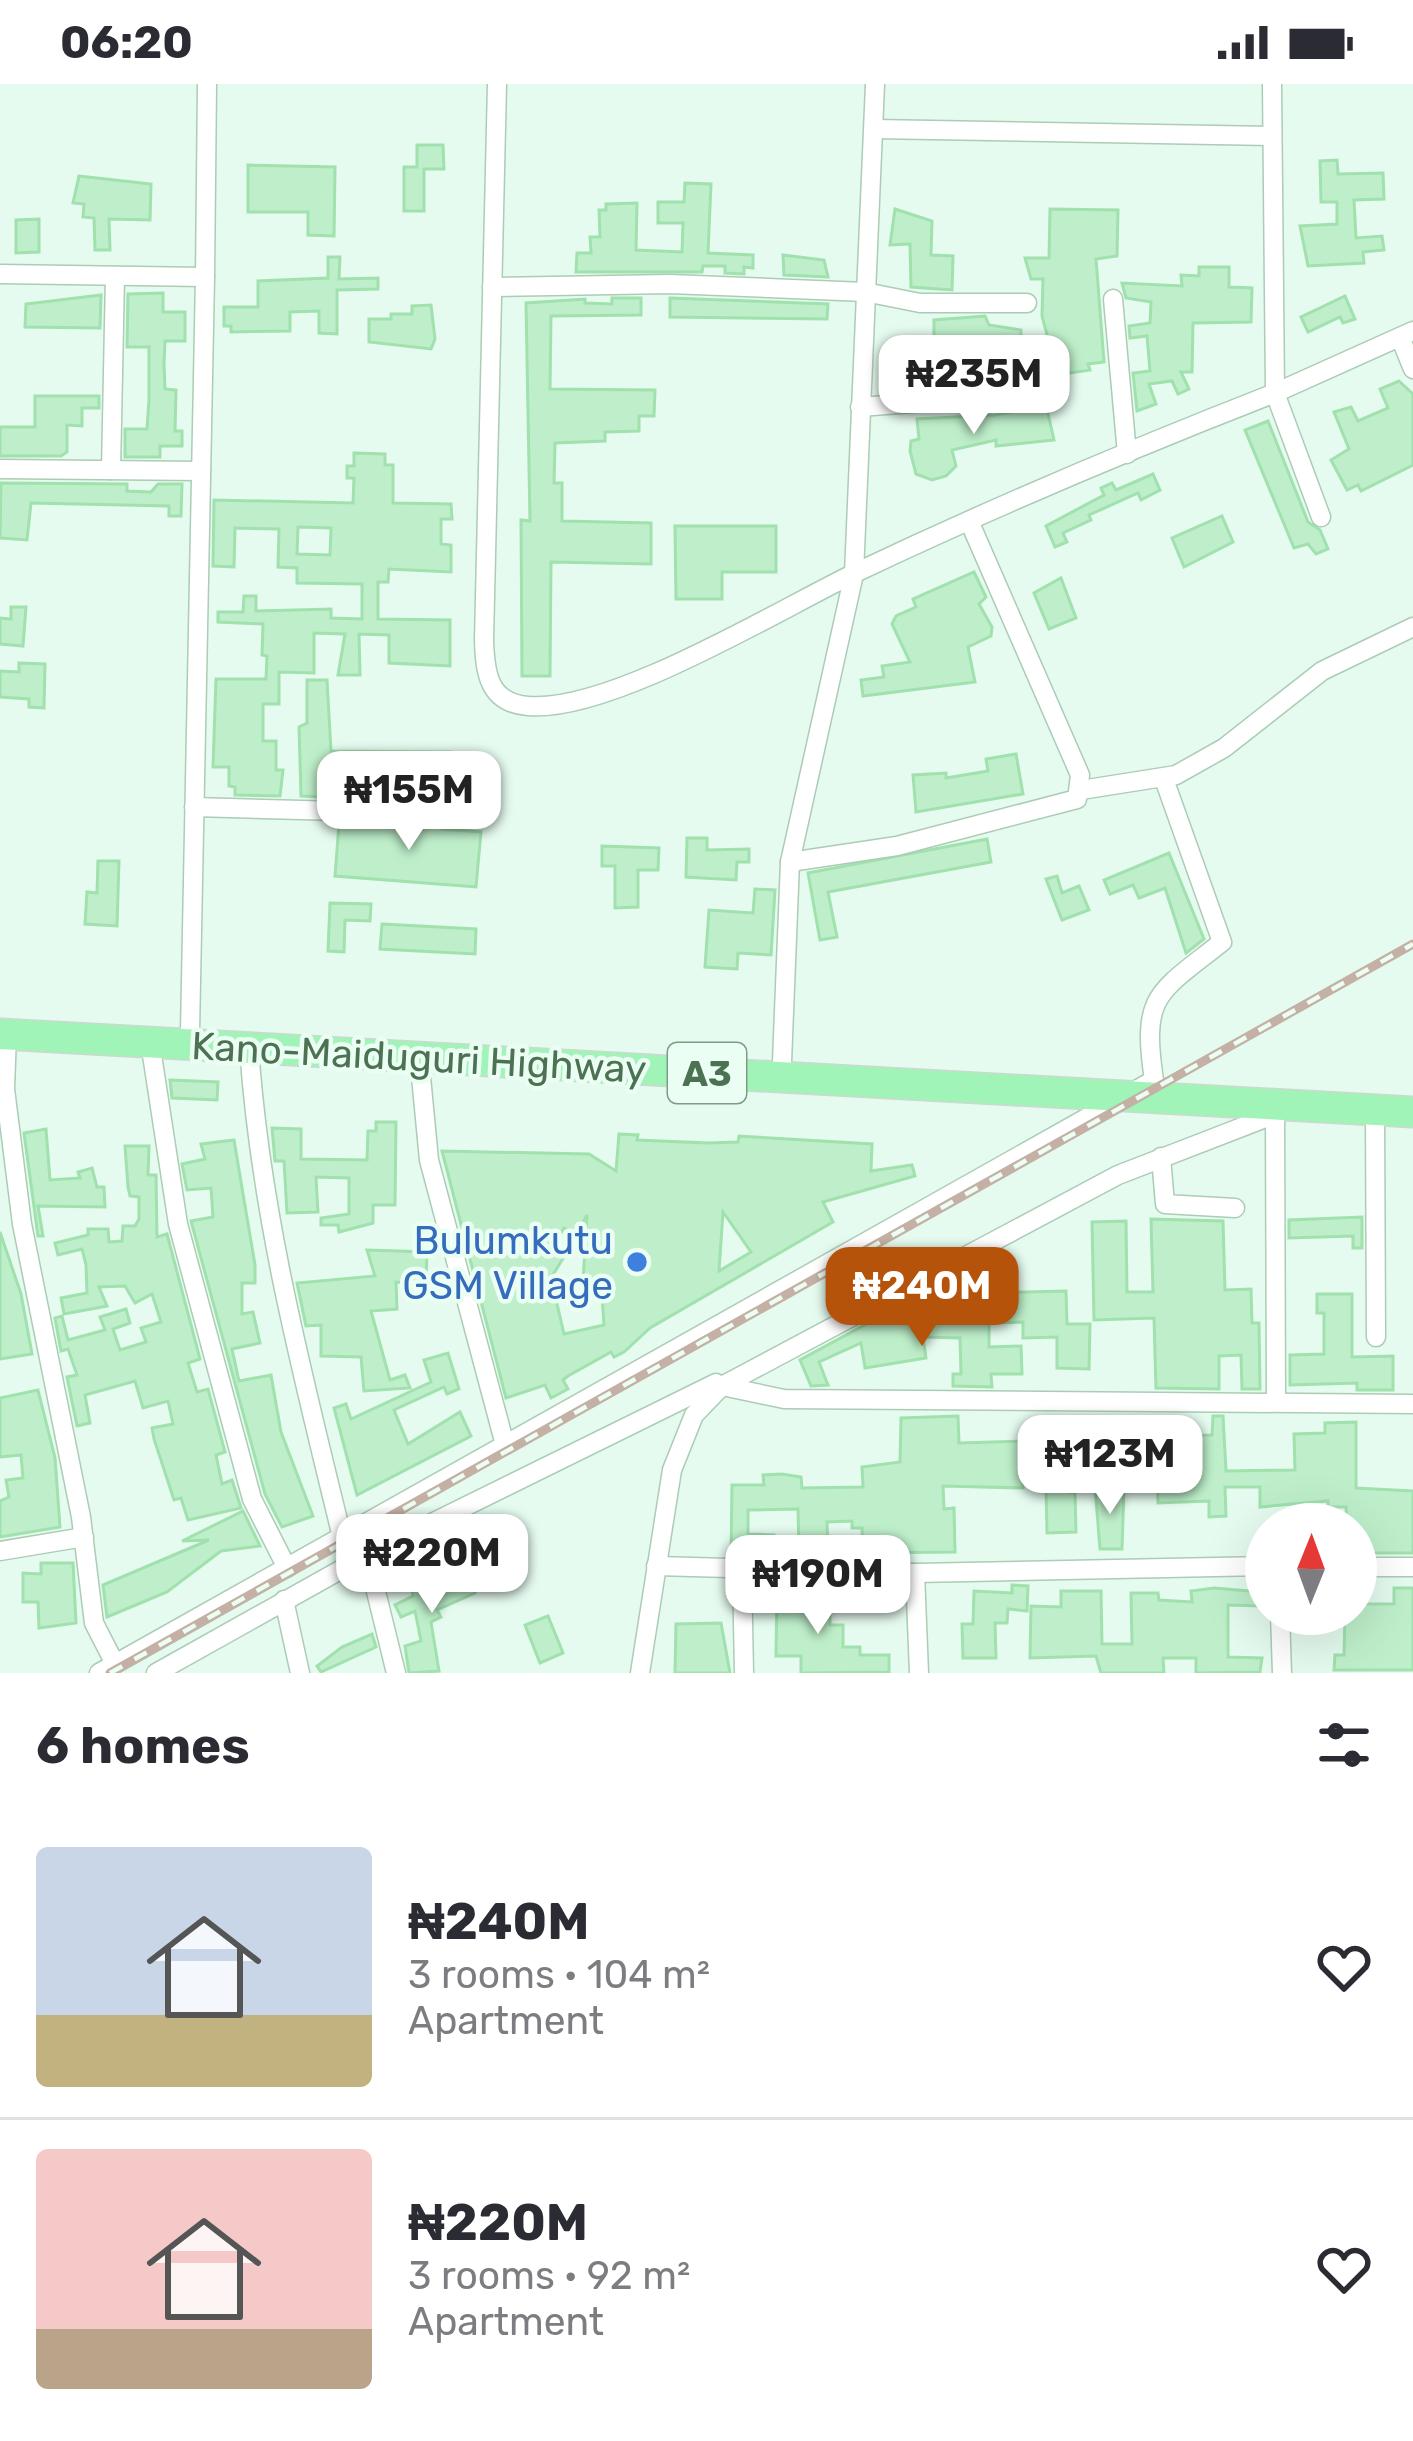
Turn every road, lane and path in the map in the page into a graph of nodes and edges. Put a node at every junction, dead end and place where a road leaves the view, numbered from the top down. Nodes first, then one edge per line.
1 (207, 84) edge
2 (497, 84) edge
3 (875, 84) edge
4 (1272, 84) edge
5 (874, 129) junction
6 (1270, 136) junction
7 (0, 274) edge
8 (115, 276) junction
9 (205, 277) junction
10 (492, 287) junction
11 (865, 292) junction
12 (1114, 299) dead end
13 (1027, 303) dead end
14 (1406, 334) edge
15 (1413, 369) edge
16 (1040, 393) dead end
17 (1275, 393) junction
18 (860, 406) junction
19 (1127, 454) junction
20 (0, 469) edge
21 (111, 470) junction
22 (201, 471) junction
23 (1321, 517) dead end
24 (970, 523) junction
25 (854, 574) junction
26 (1413, 627) edge
27 (1164, 779) junction
28 (1081, 790) junction
29 (194, 807) junction
30 (414, 813) dead end
31 (790, 862) junction
32 (2, 1030) edge
33 (190, 1032) junction
34 (149, 1042) junction
35 (249, 1047) junction
36 (419, 1056) junction
37 (782, 1062) junction
38 (1141, 1088) junction
39 (1413, 1095) edge
40 (1288, 1109) junction
41 (1375, 1111) junction
42 (1413, 1112) edge
43 (1161, 1157) junction
44 (1235, 1208) dead end
45 (1376, 1336) dead end
46 (759, 1362) junction
47 (722, 1386) junction
48 (1276, 1402) junction
49 (1413, 1404) edge
50 (506, 1445) junction
51 (84, 1537) junction
52 (342, 1537) junction
53 (0, 1551) edge
54 (367, 1555) junction
55 (1245, 1566) edge
56 (656, 1567) junction
57 (1377, 1567) edge
58 (1413, 1567) edge
59 (287, 1568) junction
60 (742, 1571) junction
61 (915, 1573) junction
62 (284, 1600) junction
63 (1281, 1635) edge
64 (193, 1664) edge
65 (107, 1668) edge
66 (156, 1673) edge
67 (300, 1673) edge
68 (396, 1673) edge
69 (640, 1673) edge
70 (744, 1673) edge
71 (919, 1673) edge
72 (1282, 1673) edge

1 - 9 street
2 - 10 street
3 - 5 street
4 - 6 street
5 - 6 street
5 - 11 street
6 - 17 street
7 - 8 street
8 - 9 street
8 - 21 street
9 - 22 street
10 - 11 street
10 - 25 street
11 - 13 street
11 - 18 street
12 - 19 street
14 - 15 street
14 - 17 street
16 - 18 street
17 - 19 street
17 - 23 street
18 - 25 street
19 - 24 street
20 - 21 street
21 - 22 street
22 - 29 street
24 - 25 street
24 - 28 street
25 - 31 street
26 - 27 street
27 - 28 street
27 - 38 street
28 - 31 street
29 - 30 street
29 - 33 street
31 - 37 street
32 - 33 highway, Kano-Maiduguri Highway / A3
32 - 34 highway, Kano-Maiduguri Highway / A3
32 - 51 street
33 - 37 highway, Kano-Maiduguri Highway / A3
34 - 35 highway, Kano-Maiduguri Highway / A3
34 - 59 street
35 - 36 highway, Kano-Maiduguri Highway / A3
35 - 52 street
36 - 38 highway, Kano-Maiduguri Highway / A3
36 - 50 street
37 - 38 highway, Kano-Maiduguri Highway / A3
38 - 39 highway, Kano-Maiduguri Highway / A3
38 - 40 highway, Kano-Maiduguri Highway / A3
38 - 50 street
40 - 41 highway, Kano-Maiduguri Highway / A3
40 - 43 street
40 - 48 street
41 - 42 highway, Kano-Maiduguri Highway / A3
41 - 45 street
43 - 44 street
43 - 46 street
46 - 47 street
46 - 54 street
47 - 48 street
47 - 56 street
48 - 49 street
50 - 52 street
51 - 53 street
51 - 65 street
52 - 59 street
54 - 62 street
54 - 68 street
55 - 61 street
56 - 60 street
56 - 69 street
57 - 58 street
59 - 65 street
60 - 61 street
60 - 70 street
61 - 71 street
62 - 64 street
62 - 67 street
63 - 72 street
64 - 66 street

